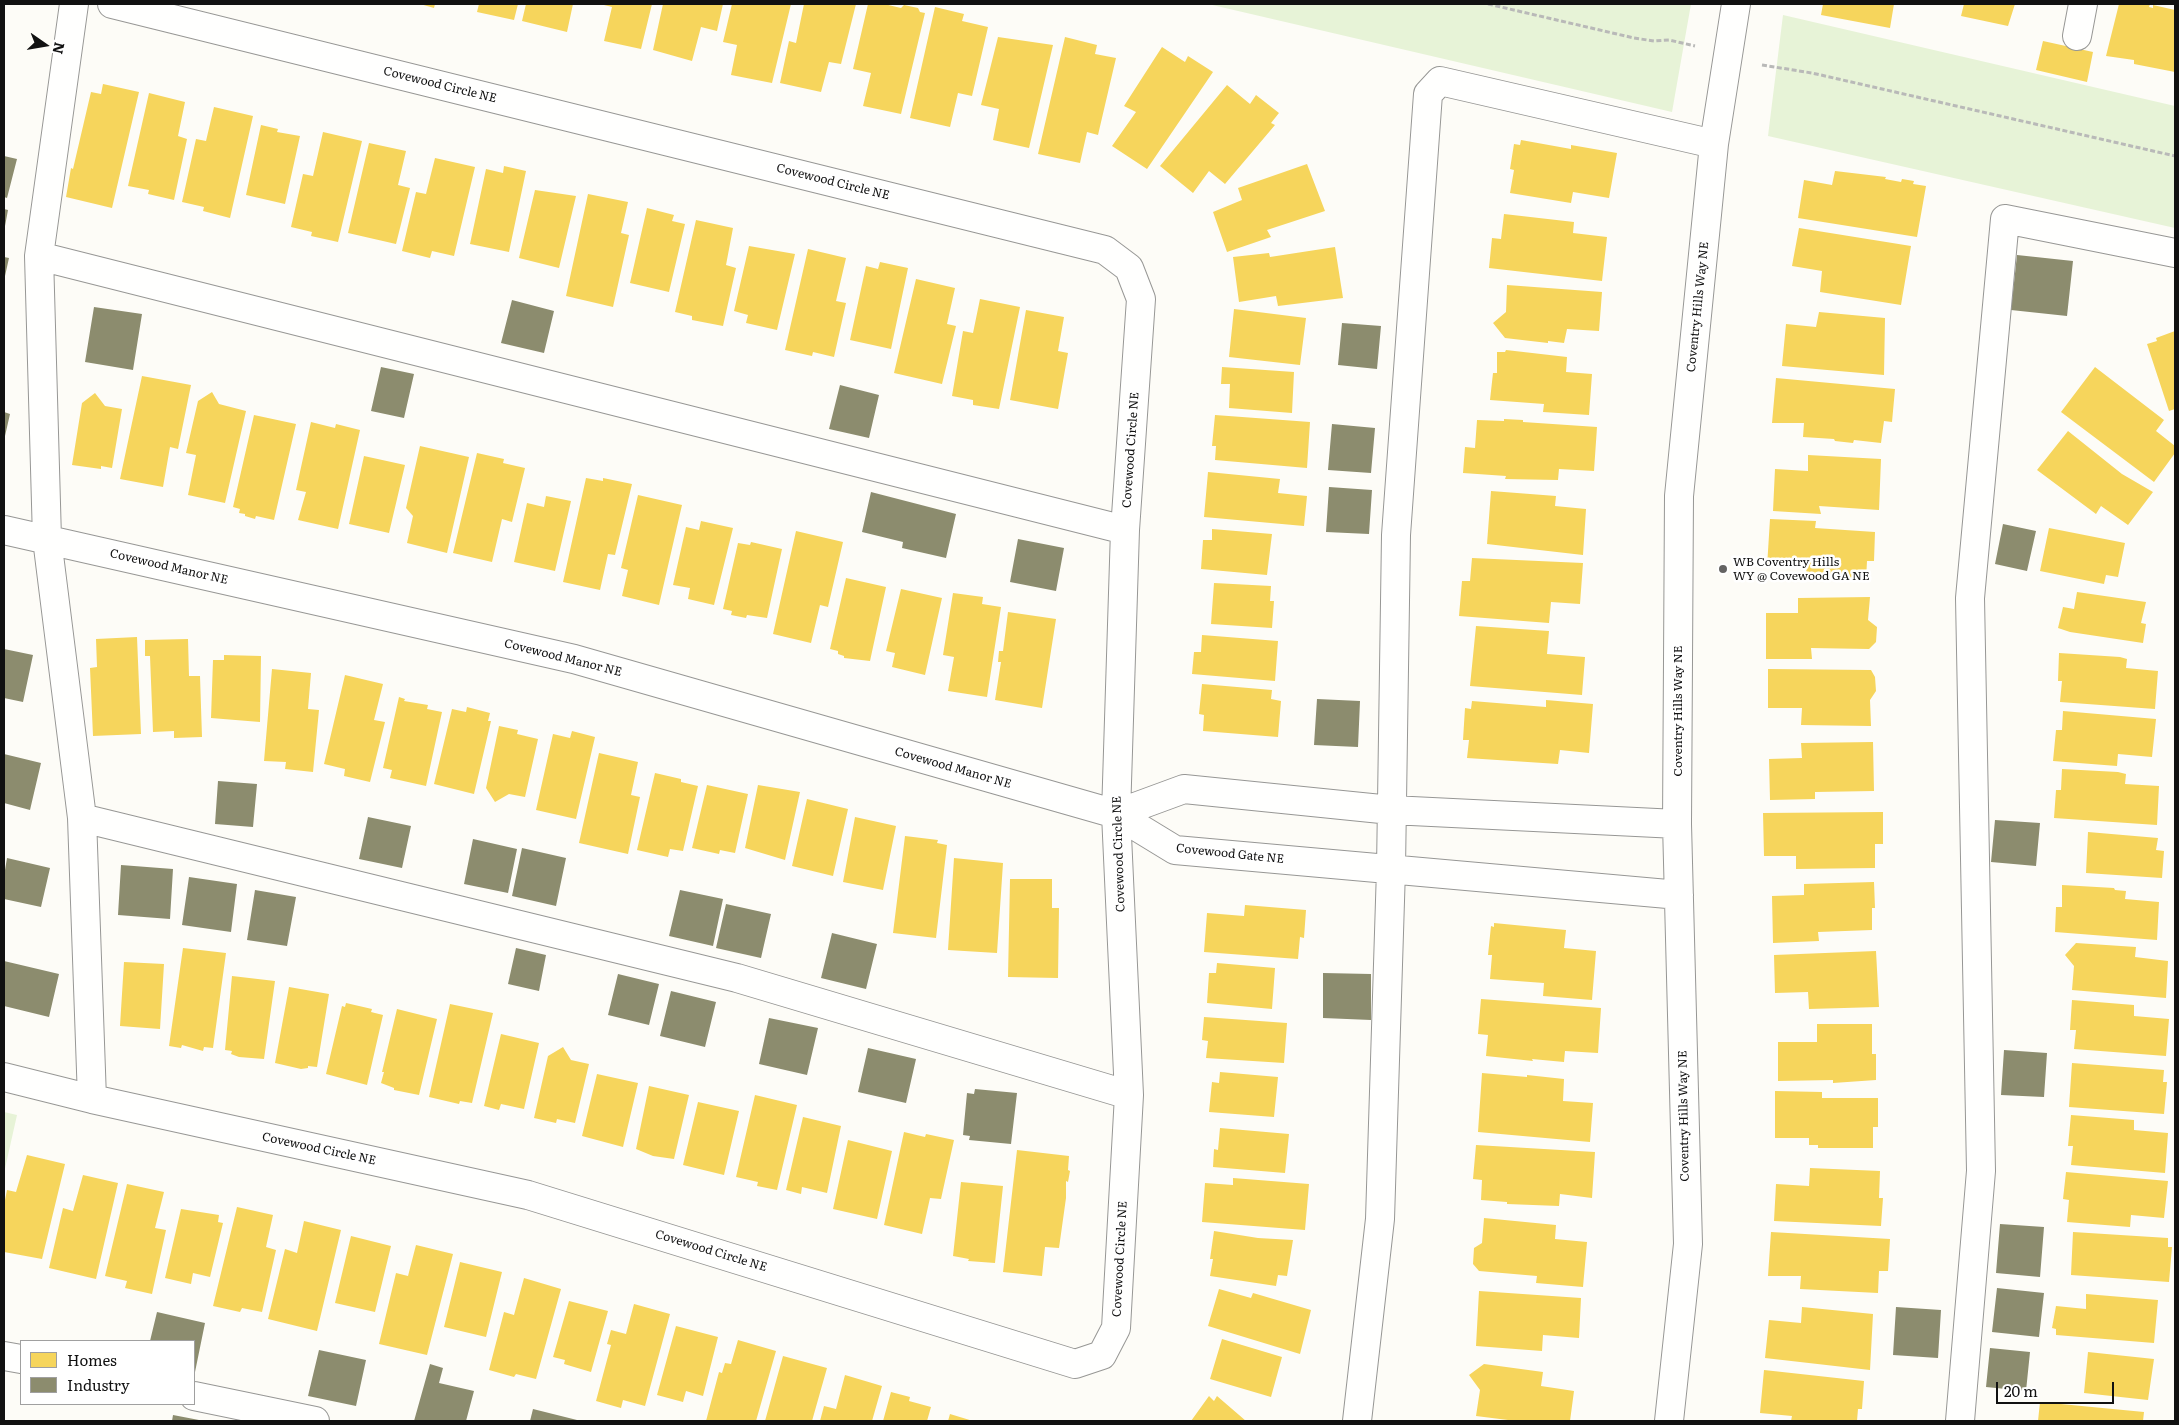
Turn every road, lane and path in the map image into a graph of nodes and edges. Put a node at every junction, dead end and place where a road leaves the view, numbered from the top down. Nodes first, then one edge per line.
1 (74, 4) edge
2 (112, 4) edge
3 (1488, 4) edge
4 (1736, 4) edge
5 (2083, 4) edge
6 (2076, 36) dead end
7 (1727, 54) junction
8 (1714, 144) junction
9 (2175, 156) edge
10 (2175, 254) edge
11 (38, 256) junction
12 (4, 530) edge
13 (1125, 530) junction
14 (47, 539) junction
15 (1391, 810) junction
16 (1116, 814) junction
17 (82, 818) junction
18 (1677, 824) junction
19 (1391, 869) junction
20 (1679, 895) junction
21 (4, 1077) edge
22 (1129, 1095) junction
23 (92, 1099) junction
24 (4, 1356) edge
25 (20, 1359) edge
26 (195, 1396) edge
27 (315, 1421) edge
28 (1357, 1421) edge
29 (1669, 1421) edge
30 (1960, 1421) edge

1 - 11 street
2 - 13 street, Covewood Circle NE
3 - 7 path
4 - 7 street, Coventry Hills Way NE
5 - 6 street
7 - 8 street, Coventry Hills Way NE
7 - 9 path
8 - 15 street
8 - 18 street, Coventry Hills Way NE
10 - 30 street
11 - 13 street
11 - 14 street
12 - 14 street, Covewood Manor NE
13 - 16 street, Covewood Circle NE
14 - 16 street, Covewood Manor NE
14 - 17 street
15 - 16 street
15 - 18 street
15 - 19 street
16 - 19 street, Covewood Gate NE
16 - 22 street, Covewood Circle NE
17 - 22 street
17 - 23 street
18 - 20 street, Coventry Hills Way NE
19 - 20 street, Covewood Gate NE
19 - 28 street
20 - 29 street, Coventry Hills Way NE
21 - 23 street, Covewood Circle NE
22 - 23 street, Covewood Circle NE
24 - 25 street
26 - 27 street

